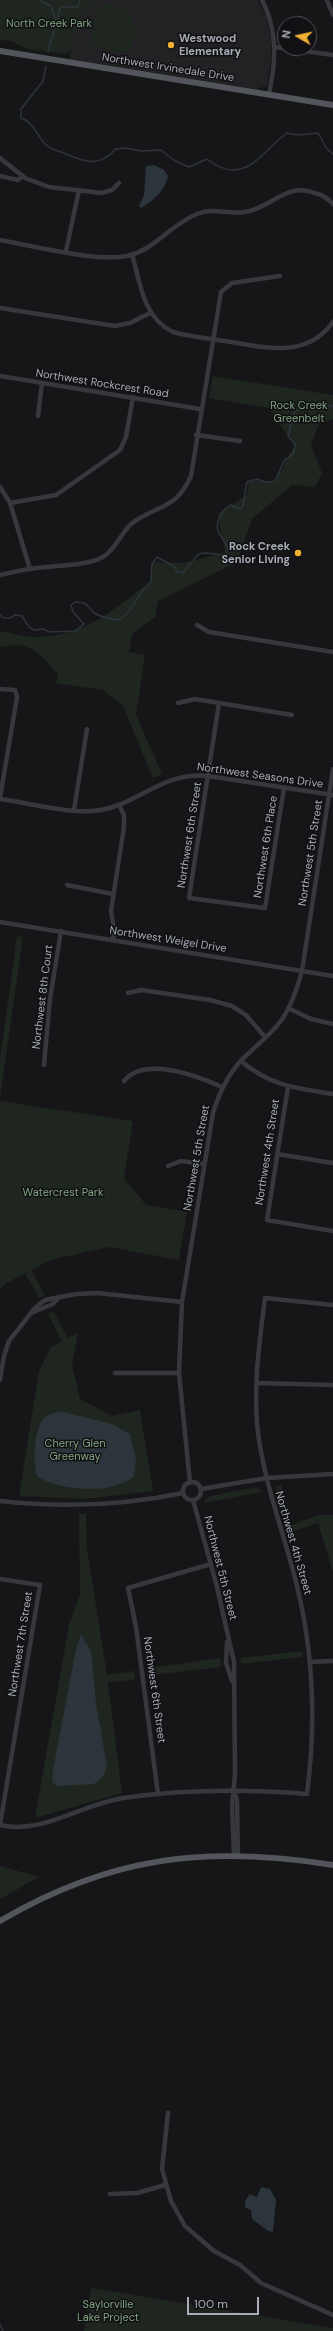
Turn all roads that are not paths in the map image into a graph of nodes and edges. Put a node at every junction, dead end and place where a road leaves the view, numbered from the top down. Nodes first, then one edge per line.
1 (262, 0) edge
2 (326, 0) edge
3 (333, 15) edge
4 (275, 47) junction
5 (0, 50) edge
6 (333, 55) edge
7 (269, 94) junction
8 (333, 105) edge
9 (0, 158) edge
10 (0, 176) edge
11 (23, 176) junction
12 (119, 183) dead end
13 (79, 190) junction
14 (333, 204) edge
15 (0, 240) edge
16 (66, 251) junction
17 (132, 254) junction
18 (280, 276) dead end
19 (0, 308) edge
20 (150, 313) junction
21 (333, 322) edge
22 (212, 339) junction
23 (0, 376) edge
24 (42, 383) junction
25 (133, 397) junction
26 (200, 409) junction
27 (38, 416) dead end
28 (196, 435) junction
29 (240, 441) dead end
30 (0, 487) edge
31 (10, 503) junction
32 (30, 569) junction
33 (0, 575) edge
34 (197, 625) dead end
35 (333, 652) edge
36 (0, 689) edge
37 (178, 703) dead end
38 (219, 703) junction
39 (292, 715) dead end
40 (87, 729) dead end
41 (333, 769) edge
42 (208, 776) junction
43 (284, 788) junction
44 (331, 795) edge
45 (0, 798) edge
46 (119, 805) junction
47 (74, 810) junction
48 (67, 885) dead end
49 (113, 894) junction
50 (265, 908) joint
51 (0, 922) edge
52 (60, 931) junction
53 (113, 940) junction
54 (302, 971) junction
55 (333, 976) edge
56 (128, 993) dead end
57 (288, 1008) junction
58 (333, 1024) edge
59 (265, 1038) junction
60 (240, 1061) junction
61 (44, 1066) dead end
62 (124, 1080) dead end
63 (222, 1087) junction
64 (288, 1087) junction
65 (333, 1094) edge
66 (277, 1154) junction
67 (333, 1163) edge
68 (204, 1164) junction
69 (168, 1166) dead end
70 (333, 1231) edge
71 (59, 1297) junction
72 (182, 1302) junction
73 (333, 1305) edge
74 (31, 1313) junction
75 (115, 1373) dead end
76 (179, 1373) junction
77 (0, 1380) edge
78 (257, 1383) junction
79 (333, 1386) edge
80 (333, 1474) edge
81 (266, 1478) junction
82 (190, 1483) junction
83 (201, 1489) junction
84 (183, 1493) junction
85 (193, 1500) junction
86 (0, 1501) edge
87 (211, 1564) junction
88 (0, 1579) edge
89 (228, 1640) junction
90 (333, 1661) edge
91 (310, 1662) junction
92 (233, 1683) junction
93 (234, 1790) junction
94 (158, 1794) junction
95 (0, 1825) edge
96 (236, 1855) junction
97 (333, 1865) edge
98 (0, 1922) edge
99 (168, 2113) dead end
100 (165, 2185) junction
101 (110, 2194) dead end
102 (333, 2315) edge

1 - 4 street
2 - 3 street
4 - 6 street
4 - 7 street
5 - 7 main road, Northwest Irvinedale Drive
7 - 8 main road, Northwest Irvinedale Drive
9 - 11 street
10 - 11 street
11 - 13 street
12 - 13 street
13 - 16 street
14 - 17 street
15 - 16 street
16 - 17 street
17 - 20 street
18 - 22 street
19 - 20 street
20 - 22 street
21 - 22 street
22 - 26 street
23 - 24 street, Northwest Rockcrest Road
24 - 25 street, Northwest Rockcrest Road
24 - 27 street
25 - 26 street, Northwest Rockcrest Road
25 - 31 street
26 - 28 street
28 - 29 street
28 - 32 street
30 - 31 street
31 - 32 street
32 - 33 street
34 - 35 street
36 - 45 street
37 - 38 street
38 - 39 street
38 - 42 street, Northwest 6th Street
40 - 47 street
41 - 44 street, Northwest 5th Street
42 - 43 street, Northwest Seasons Drive
42 - 46 street, Northwest Seasons Drive
42 - 50 street, Northwest 6th Street
43 - 44 street, Northwest Seasons Drive
43 - 50 street, Northwest 6th Place
44 - 54 street, Northwest 5th Street
45 - 47 street, Northwest Seasons Drive
46 - 47 street, Northwest Seasons Drive
46 - 49 street
48 - 49 street
49 - 53 street
51 - 52 street, Northwest Weigel Drive
52 - 53 street, Northwest Weigel Drive
52 - 61 street, Northwest 8th Court
53 - 54 street, Northwest Weigel Drive
54 - 55 street, Northwest Weigel Drive
54 - 57 street, Northwest 5th Street
56 - 59 street
57 - 58 street
57 - 59 street, Northwest 5th Street
59 - 60 street, Northwest 5th Street
60 - 63 street, Northwest 5th Street
60 - 64 street
62 - 63 street
63 - 68 street, Northwest 5th Street
64 - 65 street
64 - 66 street, Northwest 4th Street
66 - 67 street
66 - 70 street, Northwest 4th Street
68 - 69 street
68 - 72 street, Northwest 5th Street
71 - 72 street
71 - 74 street
71 - 74 street
72 - 76 street, Northwest 5th Street
73 - 78 street, Northwest 4th Street
74 - 77 street
75 - 76 street
76 - 82 street, Northwest 5th Street
78 - 79 street
78 - 81 street, Northwest 4th Street
80 - 81 street
81 - 83 street
81 - 91 street, Northwest 4th Street
82 - 83 street
82 - 84 street
83 - 85 street
84 - 85 street
84 - 86 street
85 - 87 street, Northwest 5th Street
87 - 89 street, Northwest 5th Street
87 - 94 street, Northwest 6th Street
88 - 95 street, Northwest 7th Street
89 - 92 street, Northwest 5th Street
89 - 92 street, Northwest 5th Street
90 - 91 street
91 - 93 street, Northwest 4th Street
92 - 93 street, Northwest 5th Street
93 - 94 street
93 - 96 street, Northwest 5th Street
94 - 95 street
96 - 97 main road
96 - 98 main road
99 - 100 street
100 - 101 street
100 - 102 street

